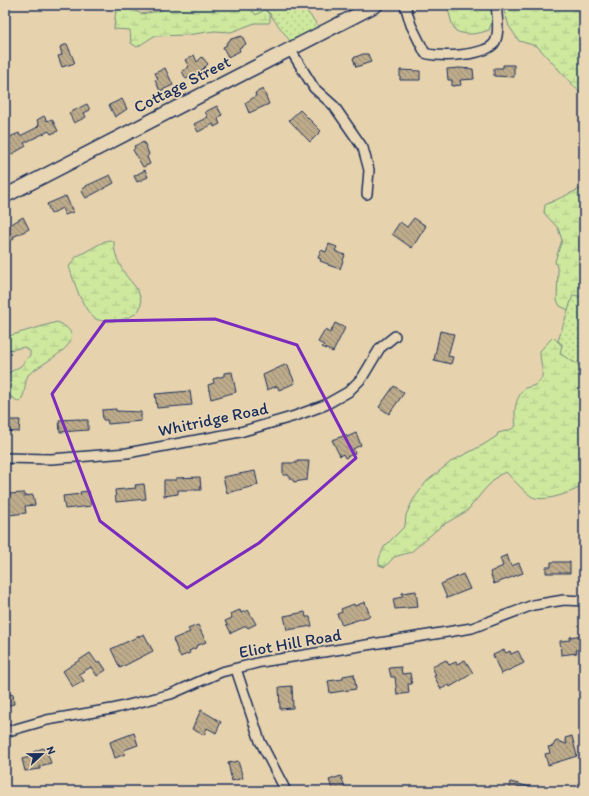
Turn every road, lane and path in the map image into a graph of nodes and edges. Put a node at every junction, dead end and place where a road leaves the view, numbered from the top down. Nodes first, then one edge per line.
1 (376, 5) edge
2 (405, 5) edge
3 (496, 5) edge
4 (290, 49) junction
5 (366, 194) dead end
6 (5, 196) edge
7 (395, 336) dead end
8 (5, 458) edge
9 (584, 601) edge
10 (236, 669) junction
11 (5, 732) edge
12 (286, 791) edge

1 - 4 street, Cottage Street
2 - 3 street
4 - 5 street
4 - 6 street, Cottage Street
7 - 8 street, Whitridge Road
9 - 10 street, Eliot Hill Road
10 - 11 street, Eliot Hill Road
10 - 12 street

